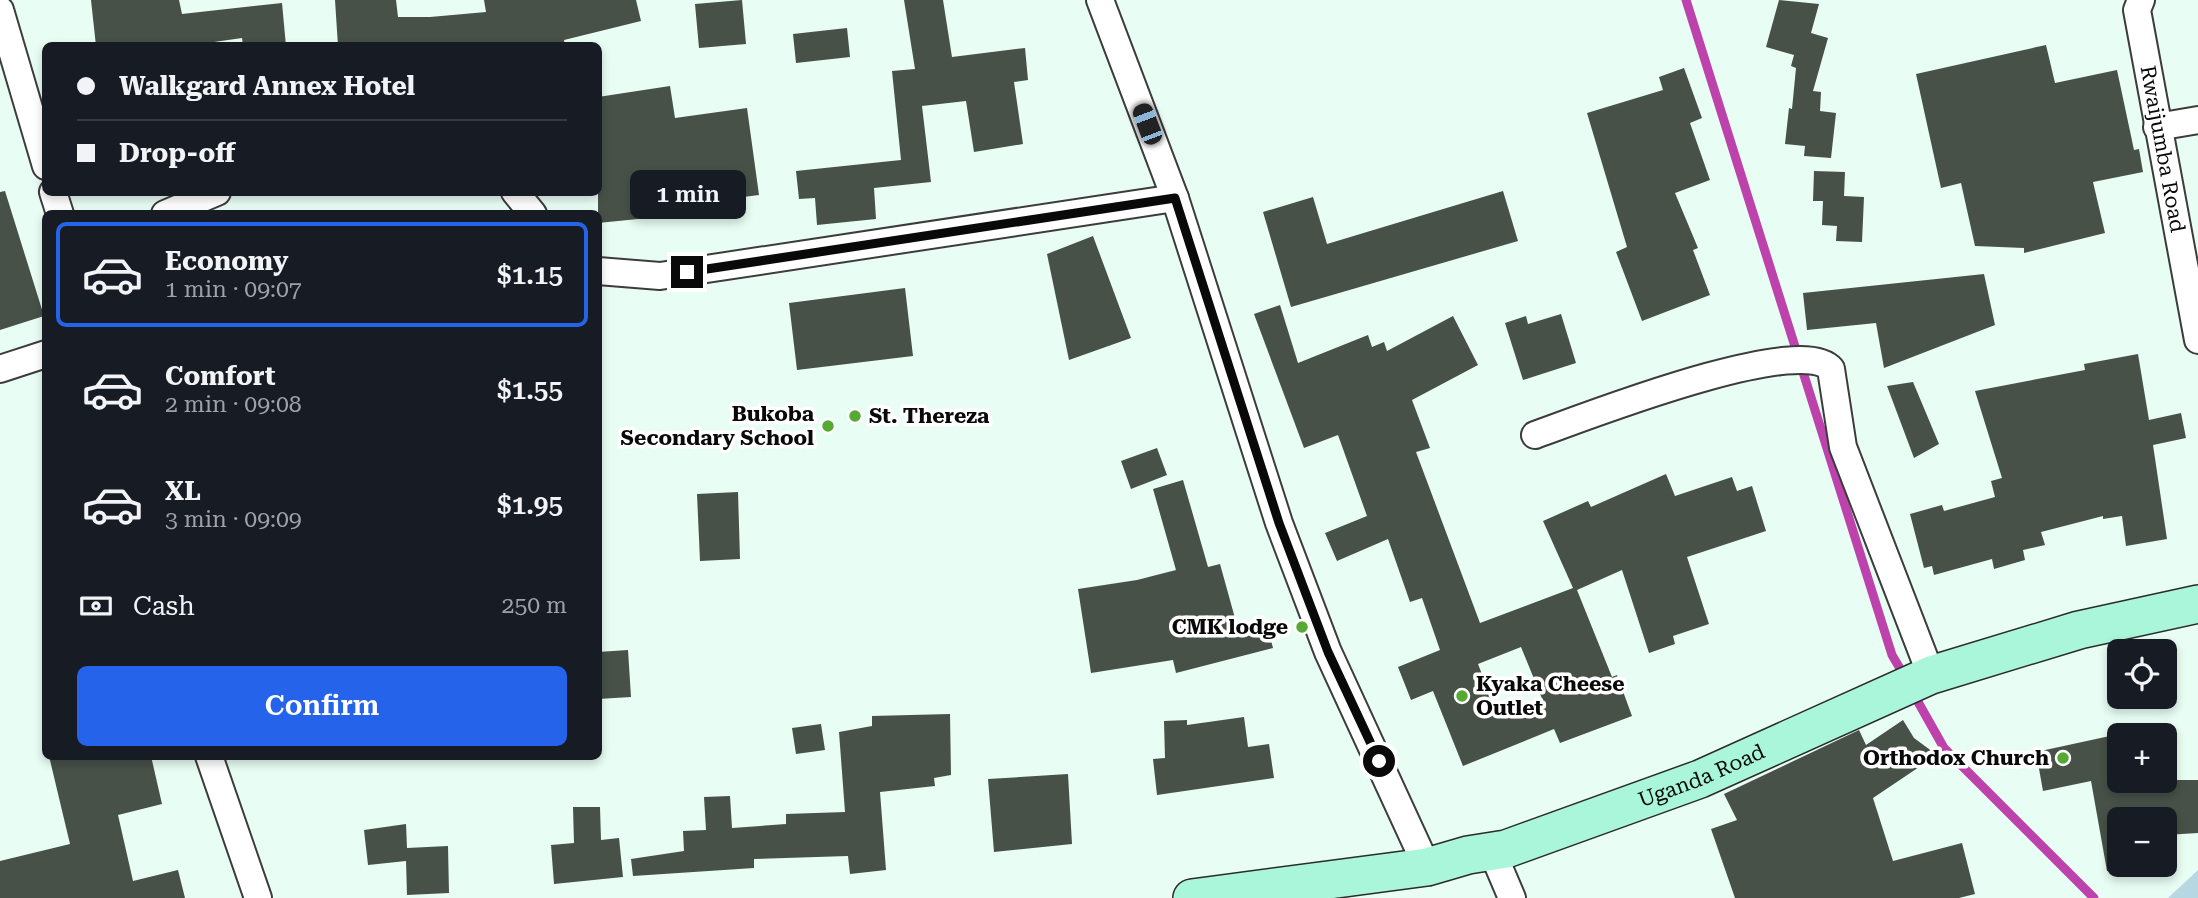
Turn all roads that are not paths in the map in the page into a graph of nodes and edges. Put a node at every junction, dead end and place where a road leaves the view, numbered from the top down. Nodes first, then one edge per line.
1 (1100, 0) edge
2 (2141, 0) edge
3 (0, 10) edge
4 (9, 78) edge
5 (2198, 120) edge
6 (2157, 127) junction
7 (42, 156) edge
8 (208, 196) edge
9 (518, 196) edge
10 (1175, 198) junction
11 (174, 210) edge
12 (530, 210) edge
13 (602, 271) edge
14 (2198, 340) edge
15 (42, 355) edge
16 (0, 369) edge
17 (1535, 435) dead end
18 (2198, 604) edge
19 (1931, 676) junction
20 (210, 760) edge
21 (1492, 851) junction
22 (1427, 867) junction
23 (258, 898) edge
24 (1195, 898) edge
25 (1512, 898) edge

1 - 10 street
2 - 6 street, Rwaijumba Road
3 - 4 street
4 - 7 street
5 - 6 street
6 - 14 street, Rwaijumba Road
8 - 11 street
9 - 12 street
10 - 13 street
10 - 22 street
15 - 16 street
17 - 19 street
18 - 19 main road, Uganda Road
19 - 21 main road, Uganda Road
20 - 23 street
21 - 22 main road, Uganda Road
21 - 25 street
22 - 24 main road, Uganda Road

